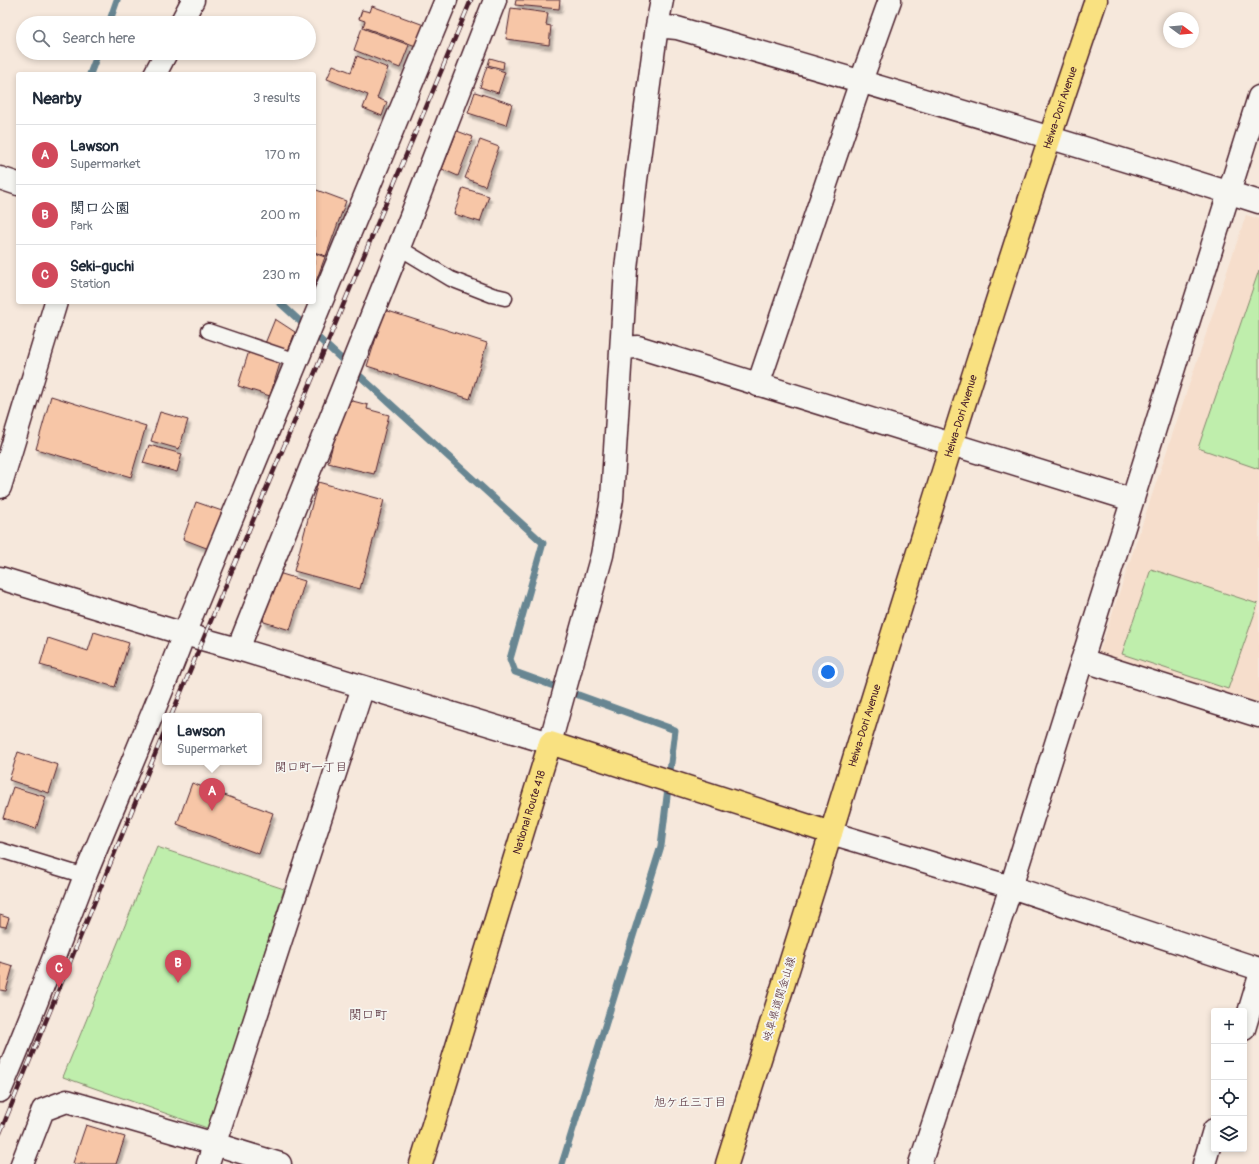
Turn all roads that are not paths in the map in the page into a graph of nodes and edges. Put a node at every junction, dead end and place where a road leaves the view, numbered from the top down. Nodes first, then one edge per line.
1 (193, 0) edge
2 (446, 0) edge
3 (495, 0) edge
4 (662, 0) edge
5 (890, 0) edge
6 (1096, 0) edge
7 (185, 16) edge
8 (657, 26) junction
9 (162, 60) edge
10 (156, 72) edge
11 (861, 81) junction
12 (1259, 98) edge
13 (1050, 137) junction
14 (0, 178) edge
15 (16, 183) edge
16 (1229, 192) junction
17 (1259, 202) edge
18 (398, 247) junction
19 (505, 298) dead end
20 (55, 304) edge
21 (208, 331) dead end
22 (622, 348) junction
23 (298, 361) junction
24 (758, 385) junction
25 (951, 445) junction
26 (0, 487) edge
27 (1132, 500) junction
28 (0, 578) edge
29 (184, 634) junction
30 (238, 649) junction
31 (1082, 660) junction
32 (363, 688) junction
33 (1259, 716) edge
34 (550, 743) junction
35 (831, 833) junction
36 (0, 850) edge
37 (85, 876) junction
38 (1011, 887) junction
39 (1259, 968) edge
40 (1259, 979) edge
41 (1247, 1019) edge
42 (0, 1090) edge
43 (1211, 1140) edge
44 (215, 1144) junction
45 (22, 1164) edge
46 (208, 1164) edge
47 (280, 1164) edge
48 (421, 1164) edge
49 (727, 1164) edge
50 (920, 1164) edge
51 (1204, 1164) edge

1 - 7 street
2 - 23 street
3 - 18 street
4 - 8 street
5 - 11 street
6 - 13 main road, Heiwa-Dori Avenue
8 - 11 street
8 - 22 street
9 - 10 street
11 - 13 street
11 - 24 street
12 - 16 street
13 - 16 street
13 - 25 main road, Heiwa-Dori Avenue
14 - 15 street
16 - 17 street
16 - 27 street
18 - 19 lane
18 - 30 street
20 - 26 street
21 - 23 lane
22 - 24 street
22 - 34 street
23 - 29 street
24 - 25 street
25 - 27 street
25 - 35 main road, Heiwa-Dori Avenue
27 - 31 street
28 - 29 street
29 - 30 street
29 - 37 street
30 - 32 street
31 - 33 street
31 - 38 street
32 - 34 street
32 - 44 street
34 - 35 main road
34 - 48 main road, National Route 418
35 - 38 street
35 - 49 main road, 岐阜県道関金山線
36 - 37 lane
37 - 42 street
38 - 39 street
38 - 50 street
40 - 41 street
43 - 51 street
44 - 45 street
44 - 46 street
44 - 47 street

